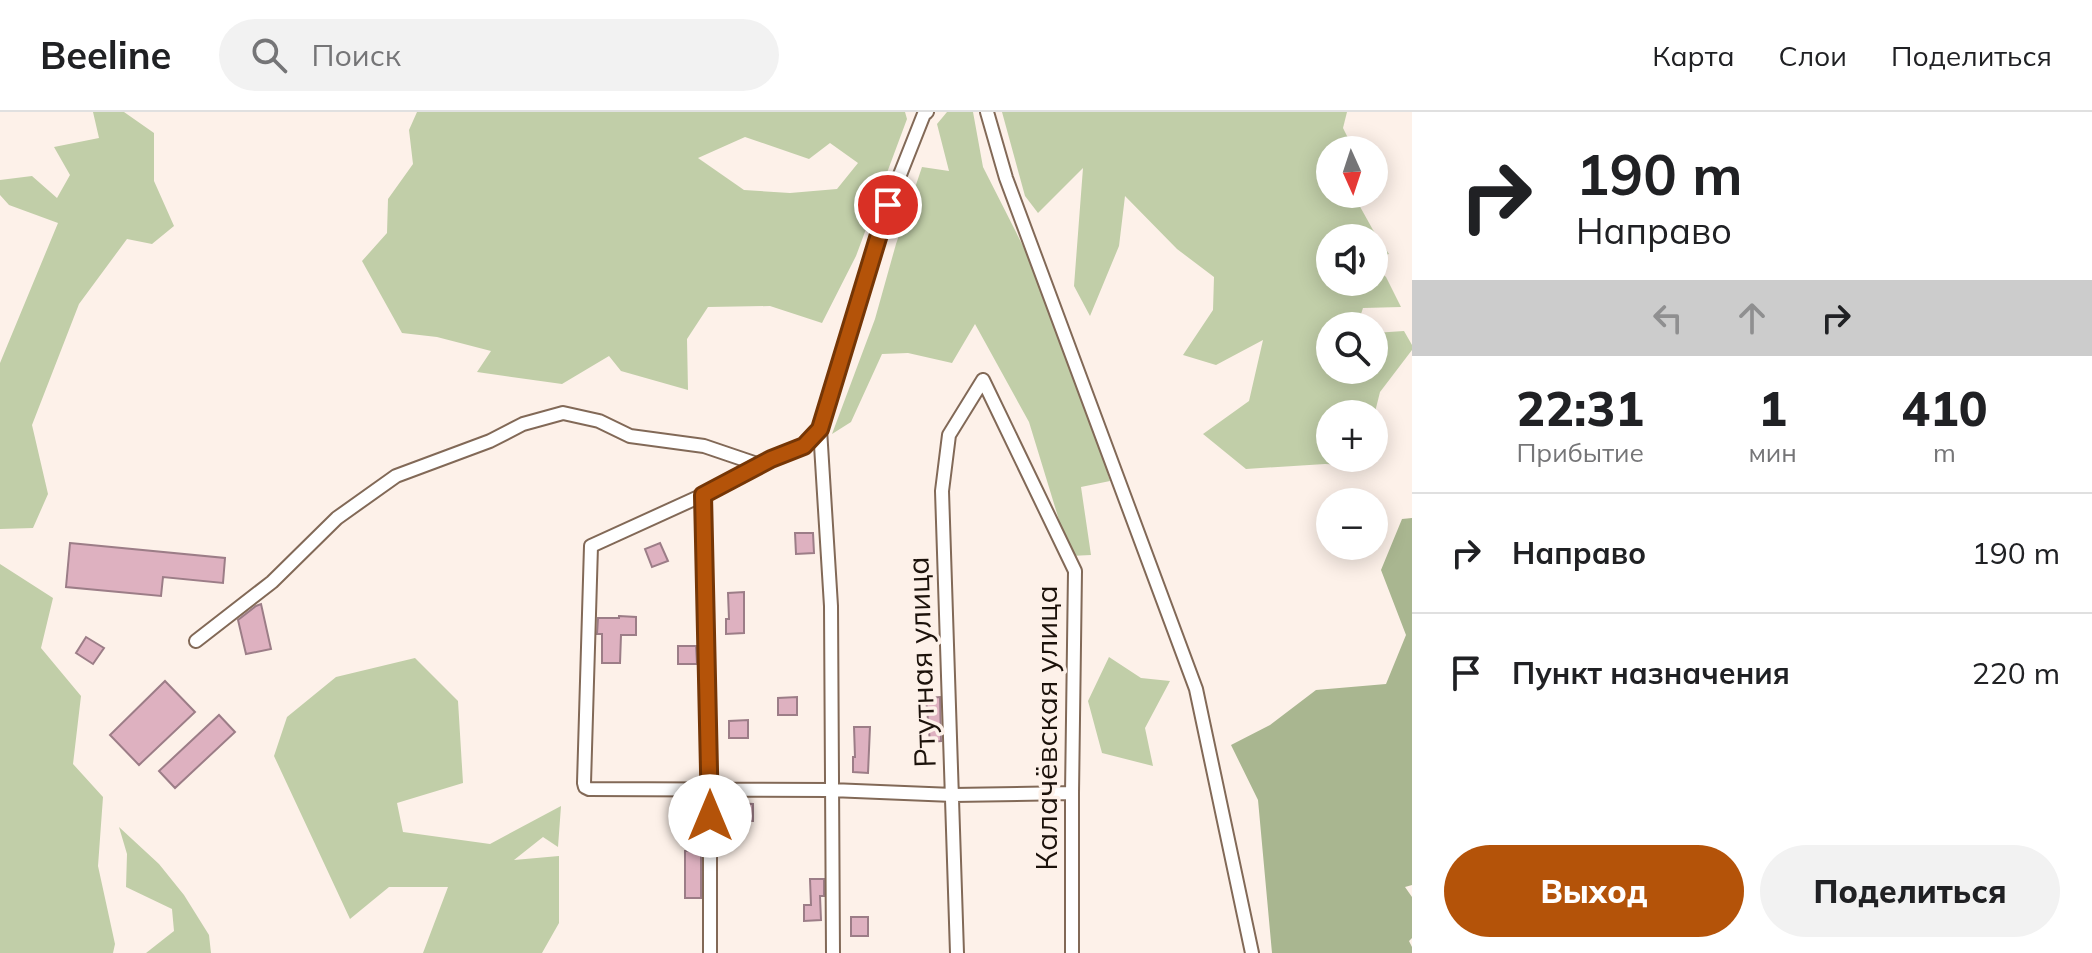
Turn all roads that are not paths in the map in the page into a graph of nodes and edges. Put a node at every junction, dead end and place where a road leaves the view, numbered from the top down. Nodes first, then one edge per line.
1 (927, 112) edge
2 (987, 112) edge
3 (983, 380) joint
4 (820, 429) junction
5 (760, 465) junction
6 (703, 495) junction
7 (196, 641) dead end
8 (710, 789) junction
9 (831, 790) junction
10 (1072, 793) junction
11 (953, 795) junction
12 (710, 953) edge
13 (833, 953) edge
14 (957, 953) edge
15 (1072, 953) edge
16 (1252, 953) edge

1 - 4 street
2 - 16 street
3 - 10 street, Калачёвская улица
3 - 11 street, Ртутная улица
4 - 5 street
4 - 9 street
5 - 6 street
5 - 7 street
6 - 8 street
6 - 8 street
8 - 9 street
8 - 12 street
9 - 11 street
9 - 13 street
10 - 11 street
10 - 15 street, Калачёвская улица
11 - 14 street, Ртутная улица

